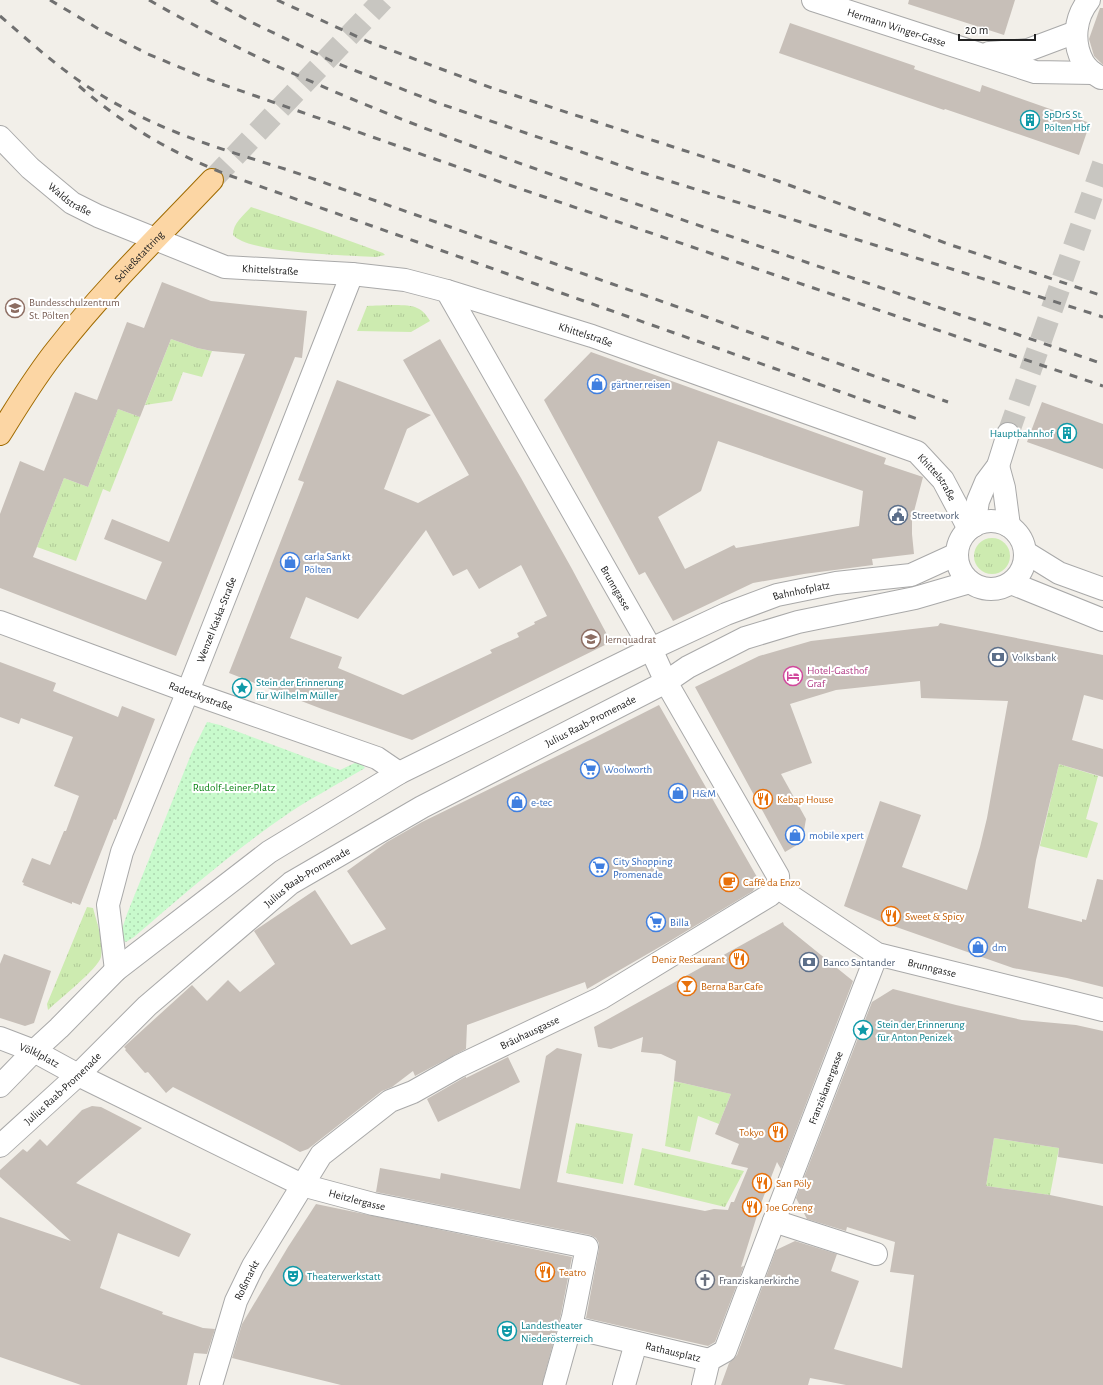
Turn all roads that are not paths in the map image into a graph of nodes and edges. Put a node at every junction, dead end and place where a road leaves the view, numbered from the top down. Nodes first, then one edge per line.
1 (813, 0) edge
2 (1089, 0) edge
3 (1076, 32) junction
4 (980, 54) junction
5 (1098, 76) edge
6 (0, 137) edge
7 (212, 180) tunnel mouth
8 (155, 238) junction
9 (352, 274) junction
10 (447, 291) junction
11 (0, 434) edge
12 (1008, 434) tunnel mouth
13 (998, 466) junction
14 (1009, 526) junction
15 (971, 527) junction
16 (1025, 552) junction
17 (957, 554) junction
18 (970, 582) junction
19 (1011, 583) junction
20 (1103, 589) edge
21 (1103, 620) edge
22 (0, 622) edge
23 (651, 649) junction
24 (666, 682) junction
25 (188, 691) junction
26 (399, 772) junction
27 (774, 891) junction
28 (877, 954) junction
29 (116, 970) junction
30 (1103, 1010) edge
31 (0, 1038) edge
32 (34, 1051) junction
33 (78, 1075) junction
34 (0, 1086) edge
35 (0, 1146) edge
36 (302, 1185) junction
37 (774, 1221) junction
38 (876, 1254) dead end
39 (572, 1322) junction
40 (636, 1343) junction
41 (717, 1356) junction
42 (211, 1385) edge
43 (554, 1385) edge
44 (624, 1385) edge
45 (703, 1385) edge

1 - 4 street, Hermann Winger-Gasse
2 - 3 street
3 - 4 street, Hermann Winger-Gasse
3 - 5 street
4 - 5 street, Hermann Winger-Gasse
6 - 8 street, Waldstraße
7 - 8 main road, Schießstattring
8 - 9 street, Khittelstraße
8 - 11 main road, Schießstattring
9 - 10 street, Khittelstraße
9 - 25 street, Wenzel Kaska-Straße
10 - 15 street, Khittelstraße
10 - 23 street, Brunngasse
12 - 13 street
13 - 14 street
13 - 15 street
14 - 15 street
14 - 16 street
15 - 17 street
16 - 19 street
16 - 20 street
17 - 18 street
17 - 23 street, Bahnhofplatz
18 - 19 street
18 - 24 street
19 - 21 street
22 - 25 street, Radetzkystraße
23 - 24 street, Brunngasse
23 - 26 street
24 - 27 street, Brunngasse
24 - 33 street, Julius Raab-Promenade
25 - 26 street, Radetzkystraße
25 - 29 street, Wenzel Kaska-Straße
26 - 29 street
27 - 28 street, Brunngasse
27 - 36 street, Bräuhausgasse
28 - 30 street, Brunngasse
28 - 37 street, Franziskanergasse
29 - 32 street
31 - 32 street, Völklplatz
32 - 33 street, Völklplatz
32 - 34 street
33 - 35 street, Julius Raab-Promenade
33 - 36 street, Heitzlergasse
36 - 39 street, Heitzlergasse
36 - 42 street, Roßmarkt
37 - 38 street
37 - 41 street, Franziskanergasse
39 - 40 street, Rathausplatz
39 - 43 street
40 - 41 street, Rathausplatz
40 - 44 street, Rathausplatz
41 - 45 street, Rathausplatz

